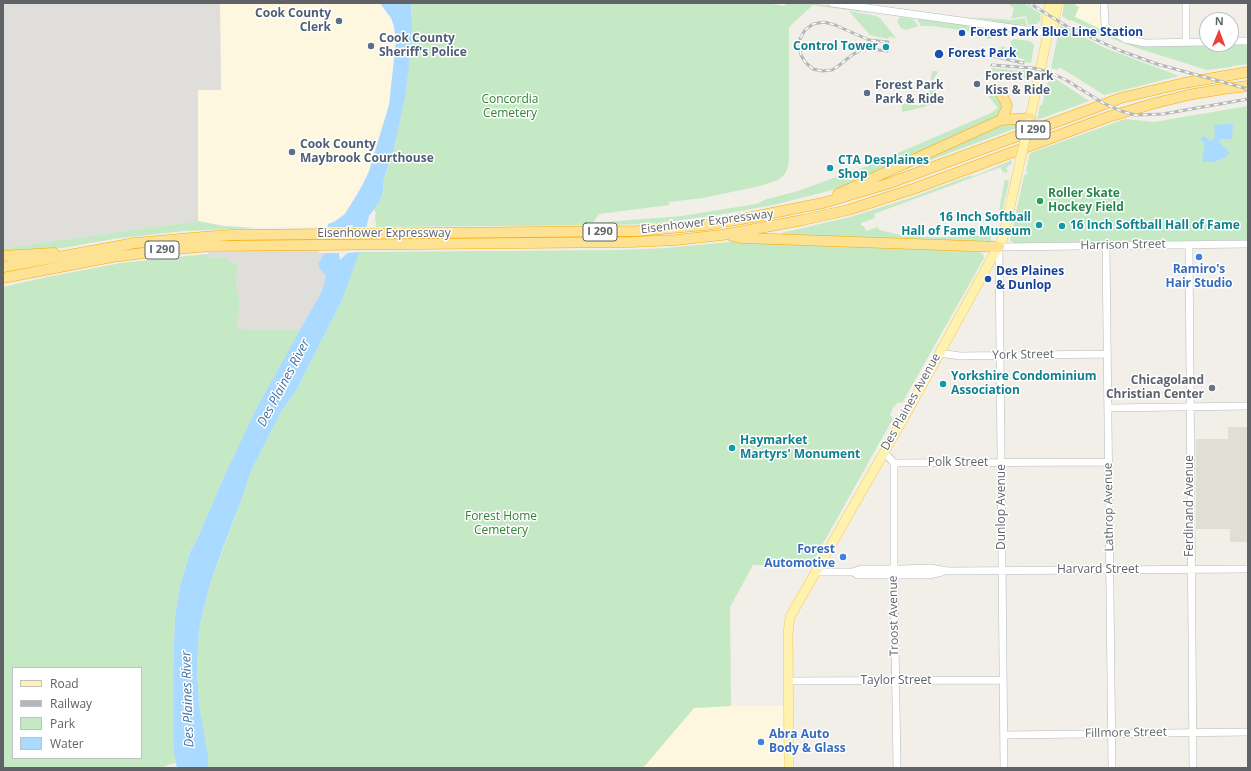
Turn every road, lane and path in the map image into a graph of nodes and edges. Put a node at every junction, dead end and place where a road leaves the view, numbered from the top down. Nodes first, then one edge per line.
1 (832, 3) edge
2 (1050, 3) edge
3 (1058, 3) edge
4 (1104, 3) edge
5 (1186, 3) edge
6 (851, 4) edge
7 (1048, 33) junction
8 (1186, 42) junction
9 (1199, 42) edge
10 (1248, 72) edge
11 (1248, 86) edge
12 (999, 91) dead end
13 (1001, 120) junction
14 (1029, 121) junction
15 (823, 203) junction
16 (722, 235) junction
17 (373, 239) junction
18 (325, 240) junction
19 (1248, 244) edge
20 (1189, 245) junction
21 (1106, 246) junction
22 (999, 247) junction
23 (72, 254) junction
24 (3, 256) edge
25 (3, 267) edge
26 (8, 277) edge
27 (3, 282) edge
28 (939, 353) junction
29 (1107, 354) junction
30 (1001, 355) junction
31 (1248, 406) edge
32 (1190, 407) junction
33 (1108, 408) junction
34 (884, 452) junction
35 (1108, 462) junction
36 (894, 463) junction
37 (1002, 463) junction
38 (1191, 569) junction
39 (1248, 569) edge
40 (1110, 570) junction
41 (1002, 571) junction
42 (815, 572) junction
43 (894, 572) junction
44 (895, 680) junction
45 (1003, 680) junction
46 (788, 681) junction
47 (1248, 732) edge
48 (1193, 733) junction
49 (1112, 734) junction
50 (1004, 735) junction
51 (788, 768) edge
52 (897, 768) edge
53 (1004, 768) edge
54 (1112, 768) edge
55 (1193, 768) edge

1 - 6 street
2 - 7 main road, Des Plaines Avenue
3 - 7 main road, Des Plaines Avenue
4 - 8 street
5 - 8 street
6 - 7 street
7 - 14 main road, Des Plaines Avenue
8 - 9 street
10 - 15 highway, Eisenhower Expressway / I 290
11 - 16 highway, Eisenhower Expressway / I 290
12 - 13 highway
13 - 14 highway
13 - 15 highway
14 - 22 main road, Des Plaines Avenue, bridge
15 - 17 highway, Eisenhower Expressway / I 290
16 - 17 highway, Eisenhower Expressway / I 290
16 - 22 highway
17 - 18 highway, Eisenhower Expressway / I 290
18 - 23 highway, Eisenhower Expressway / I 290
18 - 26 highway, Eisenhower Expressway / I 290
19 - 20 street, Harrison Street
20 - 21 street, Harrison Street
20 - 32 street, Ferdinand Avenue
21 - 22 street, Harrison Street
21 - 29 street, Lathrop Avenue
22 - 28 main road, Des Plaines Avenue
22 - 30 street, Dunlop Avenue
23 - 24 highway
23 - 25 highway, Eisenhower Expressway / I 290
26 - 27 highway
28 - 30 street, York Street
28 - 34 main road, Des Plaines Avenue
29 - 30 street, York Street
29 - 33 street, Lathrop Avenue
30 - 37 street, Dunlop Avenue
31 - 32 street
32 - 33 street
32 - 38 street, Ferdinand Avenue
33 - 35 street, Lathrop Avenue
34 - 36 street
34 - 42 main road, Des Plaines Avenue
35 - 37 street, Polk Street
35 - 40 street, Lathrop Avenue
36 - 37 street, Polk Street
36 - 43 street, Troost Avenue
37 - 41 street, Dunlop Avenue
38 - 39 street, Harvard Street
38 - 40 street, Harvard Street
38 - 48 street, Ferdinand Avenue
40 - 41 street, Harvard Street
40 - 49 street, Lathrop Avenue
41 - 43 street, Harvard Street
41 - 45 street, Dunlop Avenue
42 - 43 street, Harvard Street
42 - 46 main road, Des Plaines Avenue
43 - 44 street, Troost Avenue
44 - 45 street, Taylor Street
44 - 46 street, Taylor Street
44 - 52 street, Troost Avenue
45 - 50 street, Dunlop Avenue
46 - 51 main road, Des Plaines Avenue
47 - 48 street, Fillmore Street
48 - 49 street, Fillmore Street
48 - 55 street, Ferdinand Avenue
49 - 50 street, Fillmore Street
49 - 54 street, Lathrop Avenue
50 - 53 street, Dunlop Avenue

